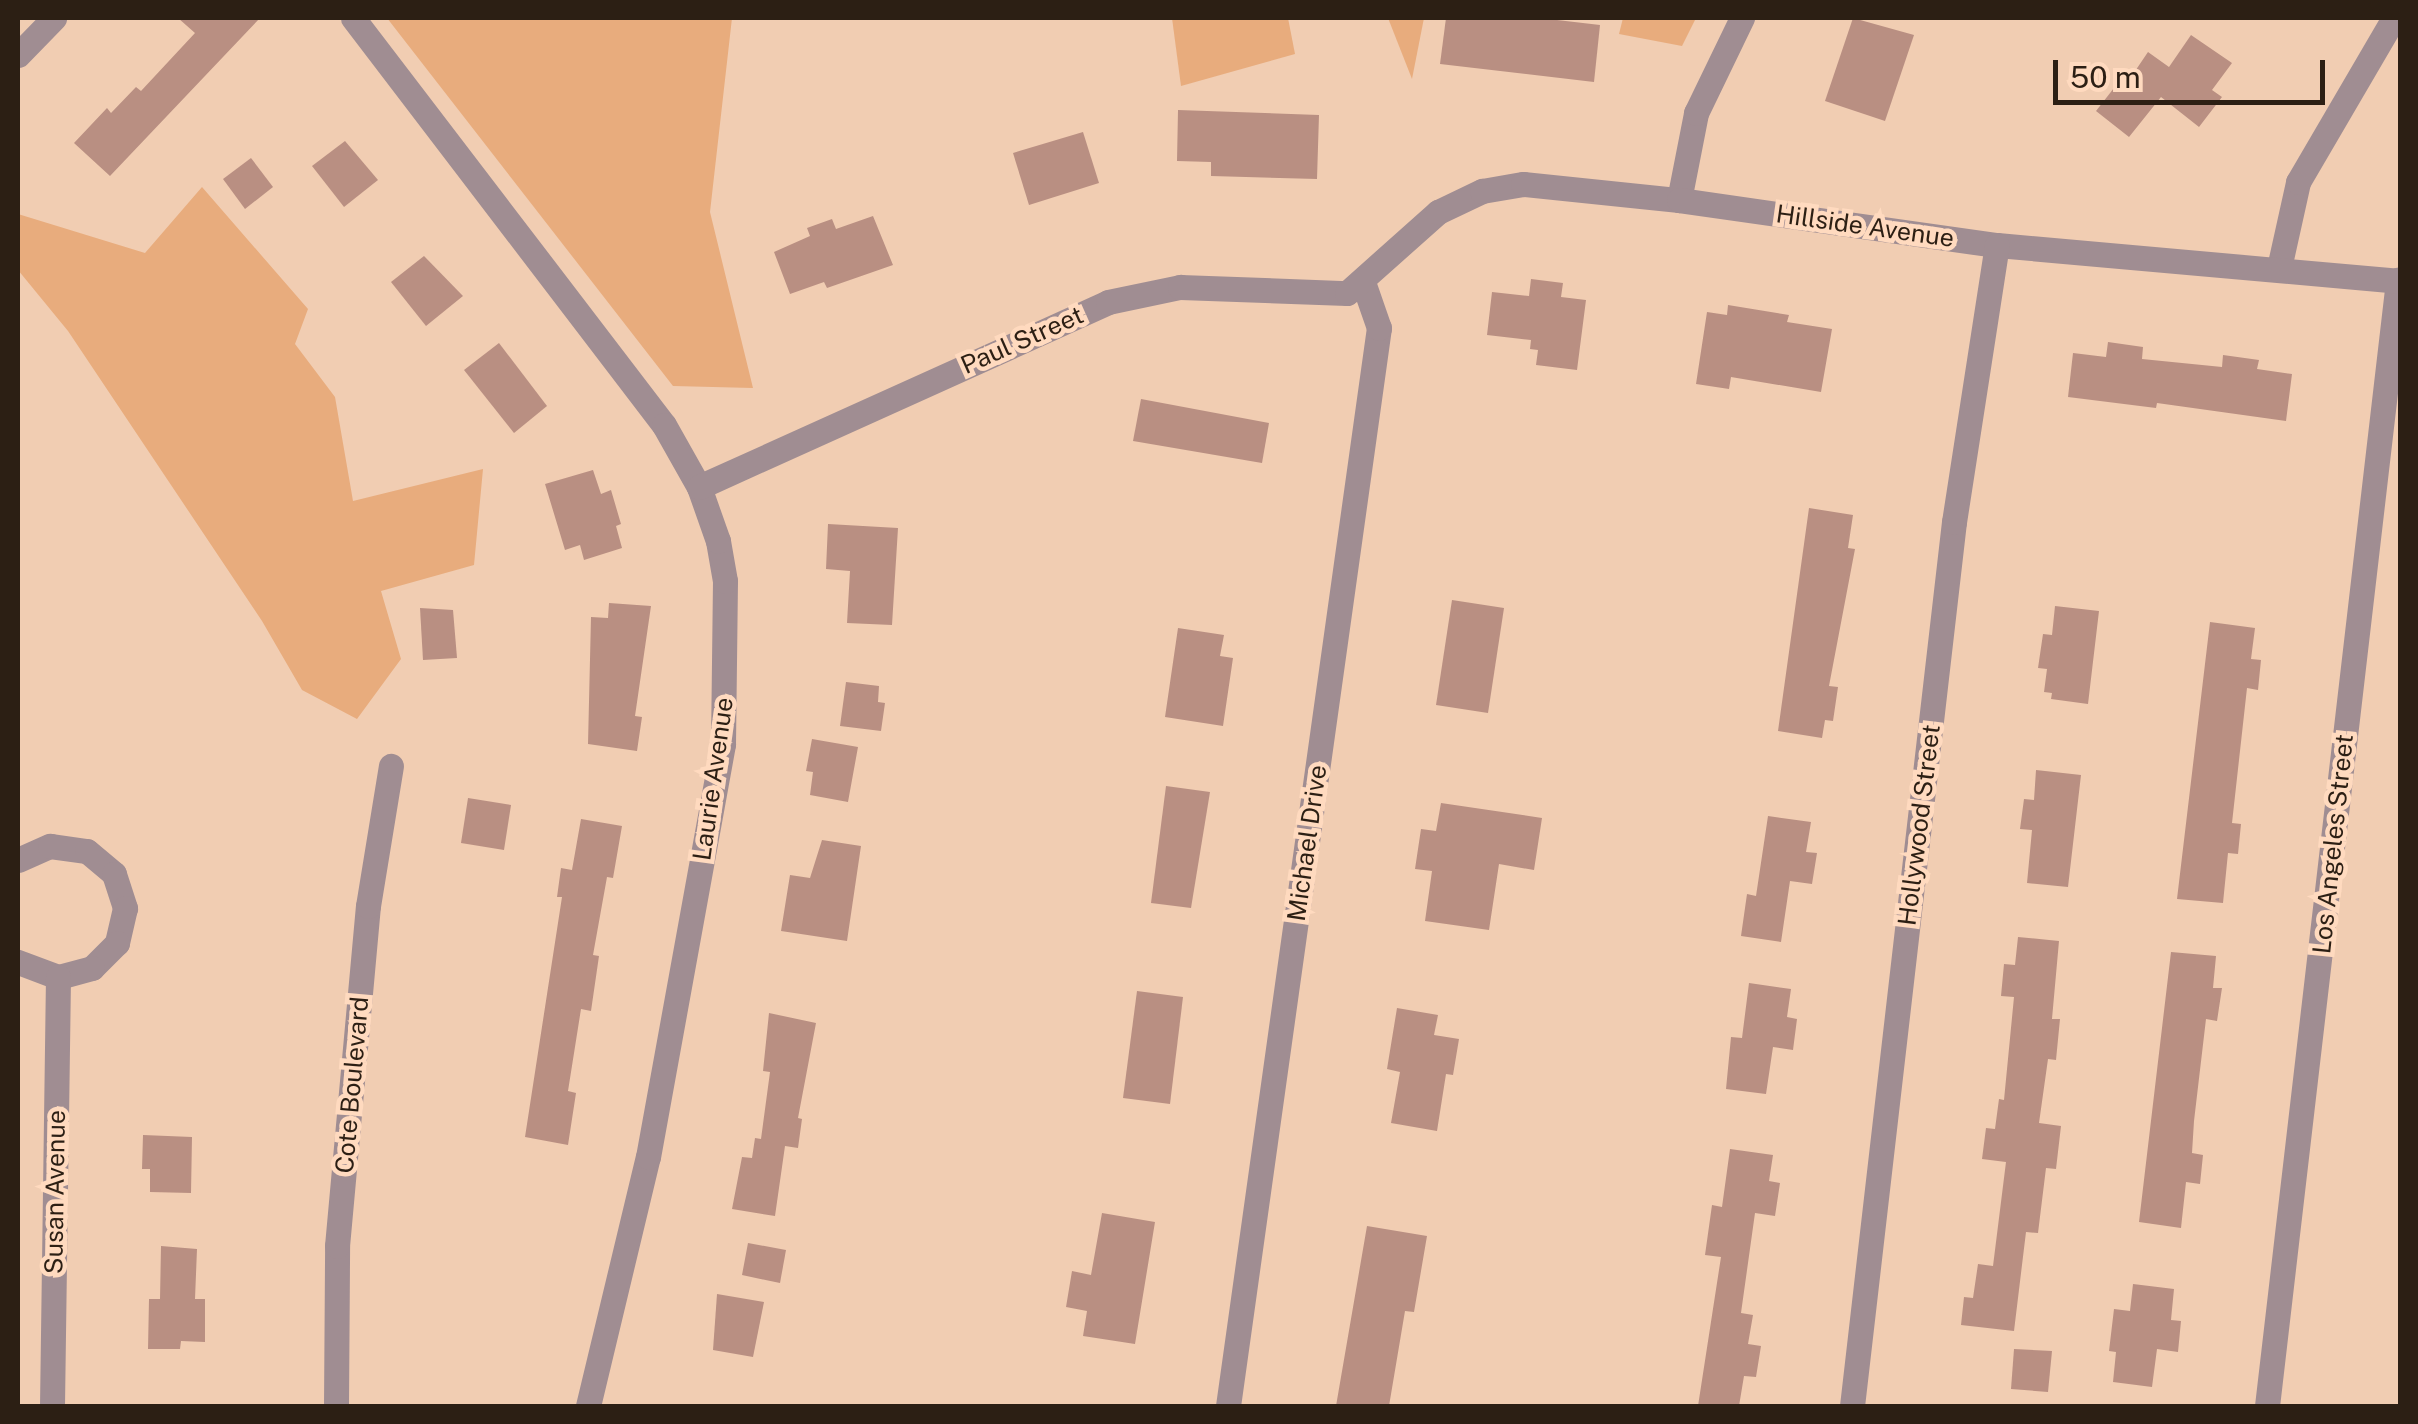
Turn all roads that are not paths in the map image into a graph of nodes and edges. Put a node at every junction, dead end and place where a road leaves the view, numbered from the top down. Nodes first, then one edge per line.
1 (54, 18) edge
2 (352, 18) edge
3 (1742, 18) edge
4 (2394, 18) edge
5 (18, 55) edge
6 (1679, 200) junction
7 (1996, 244) junction
8 (2278, 268) junction
9 (2399, 280) edge
10 (1364, 282) junction
11 (699, 487) junction
12 (390, 766) dead end
13 (18, 860) edge
14 (18, 962) edge
15 (58, 977) junction
16 (52, 1406) edge
17 (336, 1406) edge
18 (588, 1406) edge
19 (1228, 1406) edge
20 (1852, 1406) edge
21 (2267, 1406) edge

1 - 5 street
2 - 11 street, Laurie Avenue
3 - 6 street
4 - 8 street
6 - 7 street, Hillside Avenue
6 - 10 street, Hillside Avenue
7 - 8 street, Hillside Avenue
7 - 20 street, Hollywood Street
8 - 9 street, Hillside Avenue
9 - 21 street, Los Angeles Street
10 - 11 street, Paul Street
10 - 19 street, Michael Drive
11 - 18 street, Laurie Avenue
12 - 17 street, Cote Boulevard
13 - 15 street
14 - 15 street
15 - 16 street, Susan Avenue

